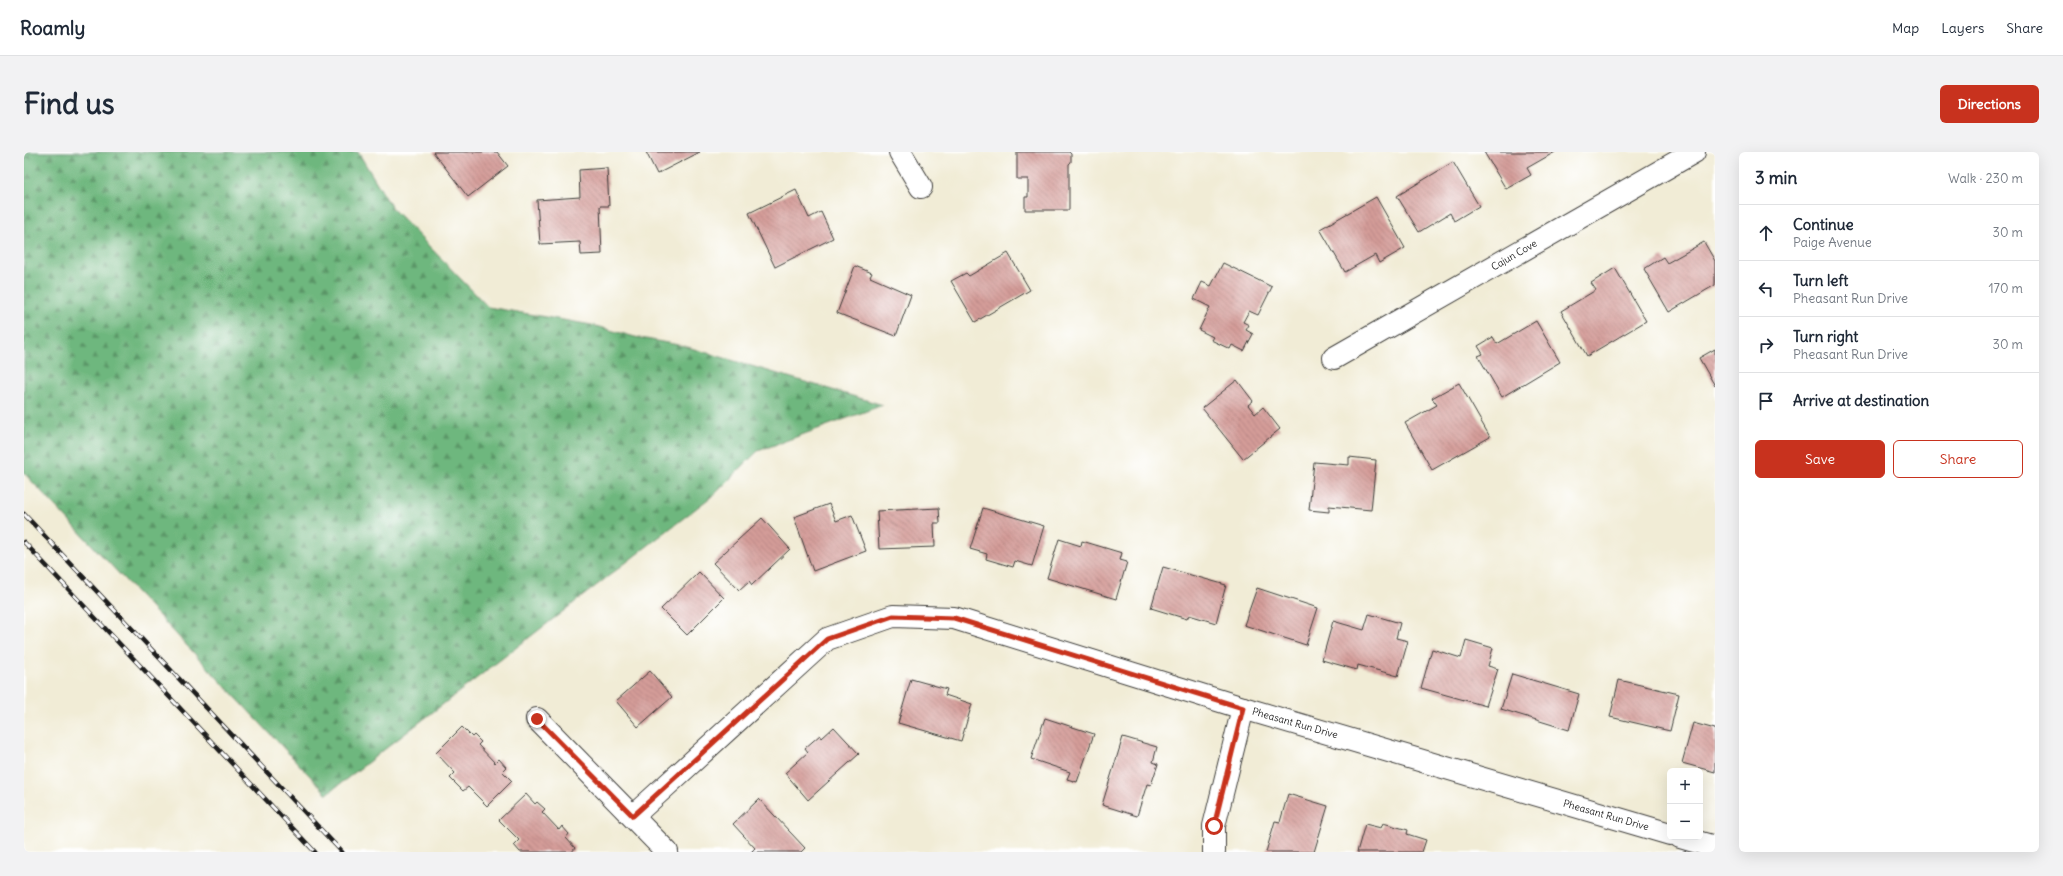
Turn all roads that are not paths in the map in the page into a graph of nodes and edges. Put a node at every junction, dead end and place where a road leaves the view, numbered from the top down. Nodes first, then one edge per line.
1 (900, 152) edge
2 (1694, 152) edge
3 (921, 187) dead end
4 (1334, 358) dead end
5 (1243, 708) junction
6 (537, 719) dead end
7 (633, 816) junction
8 (1667, 833) edge
9 (1690, 840) edge
10 (1715, 848) edge
11 (667, 852) edge
12 (1214, 852) edge

1 - 3 street
2 - 4 street, Cajun Cove
5 - 7 street, Pheasant Run Drive
5 - 8 street, Pheasant Run Drive
5 - 12 street
6 - 7 street
7 - 11 street
9 - 10 street

